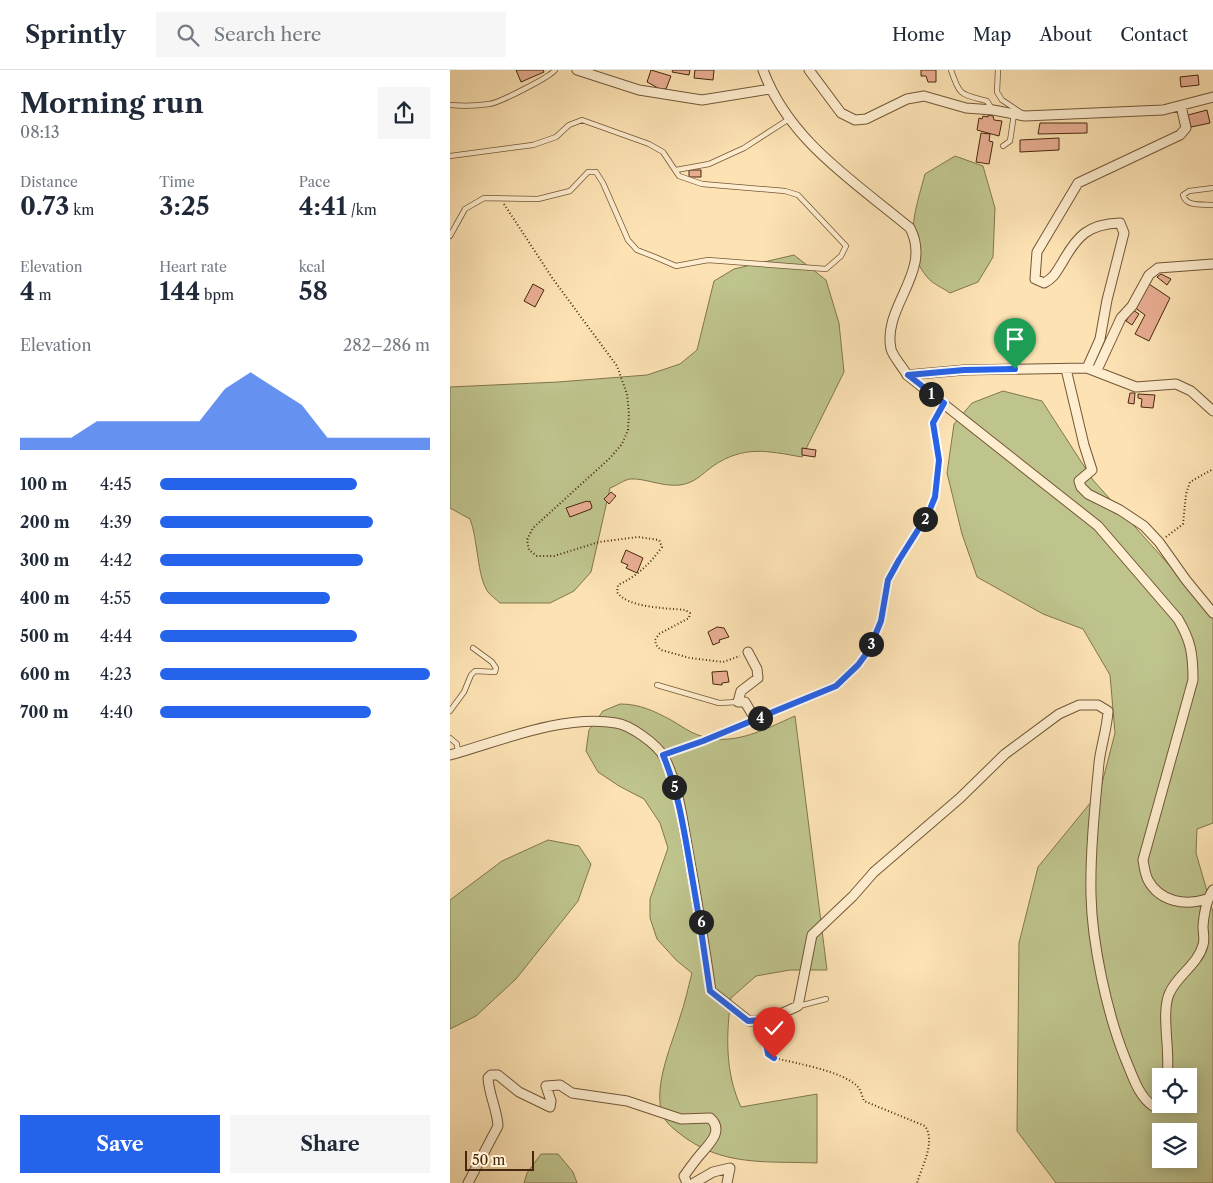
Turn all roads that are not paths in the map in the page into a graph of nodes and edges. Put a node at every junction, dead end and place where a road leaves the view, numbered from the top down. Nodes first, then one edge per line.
1 (555, 70) edge
2 (577, 70) edge
3 (763, 70) edge
4 (809, 70) edge
5 (951, 70) edge
6 (998, 70) edge
7 (770, 89) junction
8 (1213, 97) edge
9 (450, 105) edge
10 (1181, 106) junction
11 (993, 110) junction
12 (1014, 114) junction
13 (1025, 116) junction
14 (790, 119) junction
15 (1003, 146) dead end
16 (450, 156) edge
17 (676, 170) junction
18 (1213, 188) edge
19 (1213, 205) edge
20 (450, 236) edge
21 (1213, 264) edge
22 (1087, 368) junction
23 (1066, 369) junction
24 (1097, 370) junction
25 (908, 375) junction
26 (1213, 411) edge
27 (1213, 613) edge
28 (473, 648) dead end
29 (748, 652) road end
30 (657, 686) dead end
31 (738, 702) junction
32 (450, 711) edge
33 (756, 719) road end
34 (450, 738) edge
35 (454, 754) edge
36 (1213, 890) edge
37 (1207, 899) junction
38 (826, 1000) dead end
39 (798, 1006) junction
40 (1168, 1068) edge
41 (1152, 1105) edge
42 (468, 1183) edge
43 (687, 1183) edge
44 (694, 1183) edge
45 (727, 1183) edge

1 - 9 lane
2 - 7 street
3 - 7 street
4 - 11 street
5 - 11 lane
6 - 13 lane
7 - 14 street
8 - 10 street
10 - 13 street
10 - 22 street
11 - 12 street
12 - 13 street
12 - 15 lane
14 - 17 lane
14 - 25 street
16 - 17 lane
17 - 20 lane
18 - 19 lane
21 - 24 street
22 - 23 street
22 - 24 street
23 - 25 street
23 - 27 street
24 - 26 street
25 - 37 street
28 - 32 lane
29 - 31 street
30 - 31 lane
31 - 33 street
34 - 35 lane
35 - 39 street
36 - 37 street
37 - 40 street
38 - 39 lane
39 - 41 street
42 - 43 street
44 - 45 street

